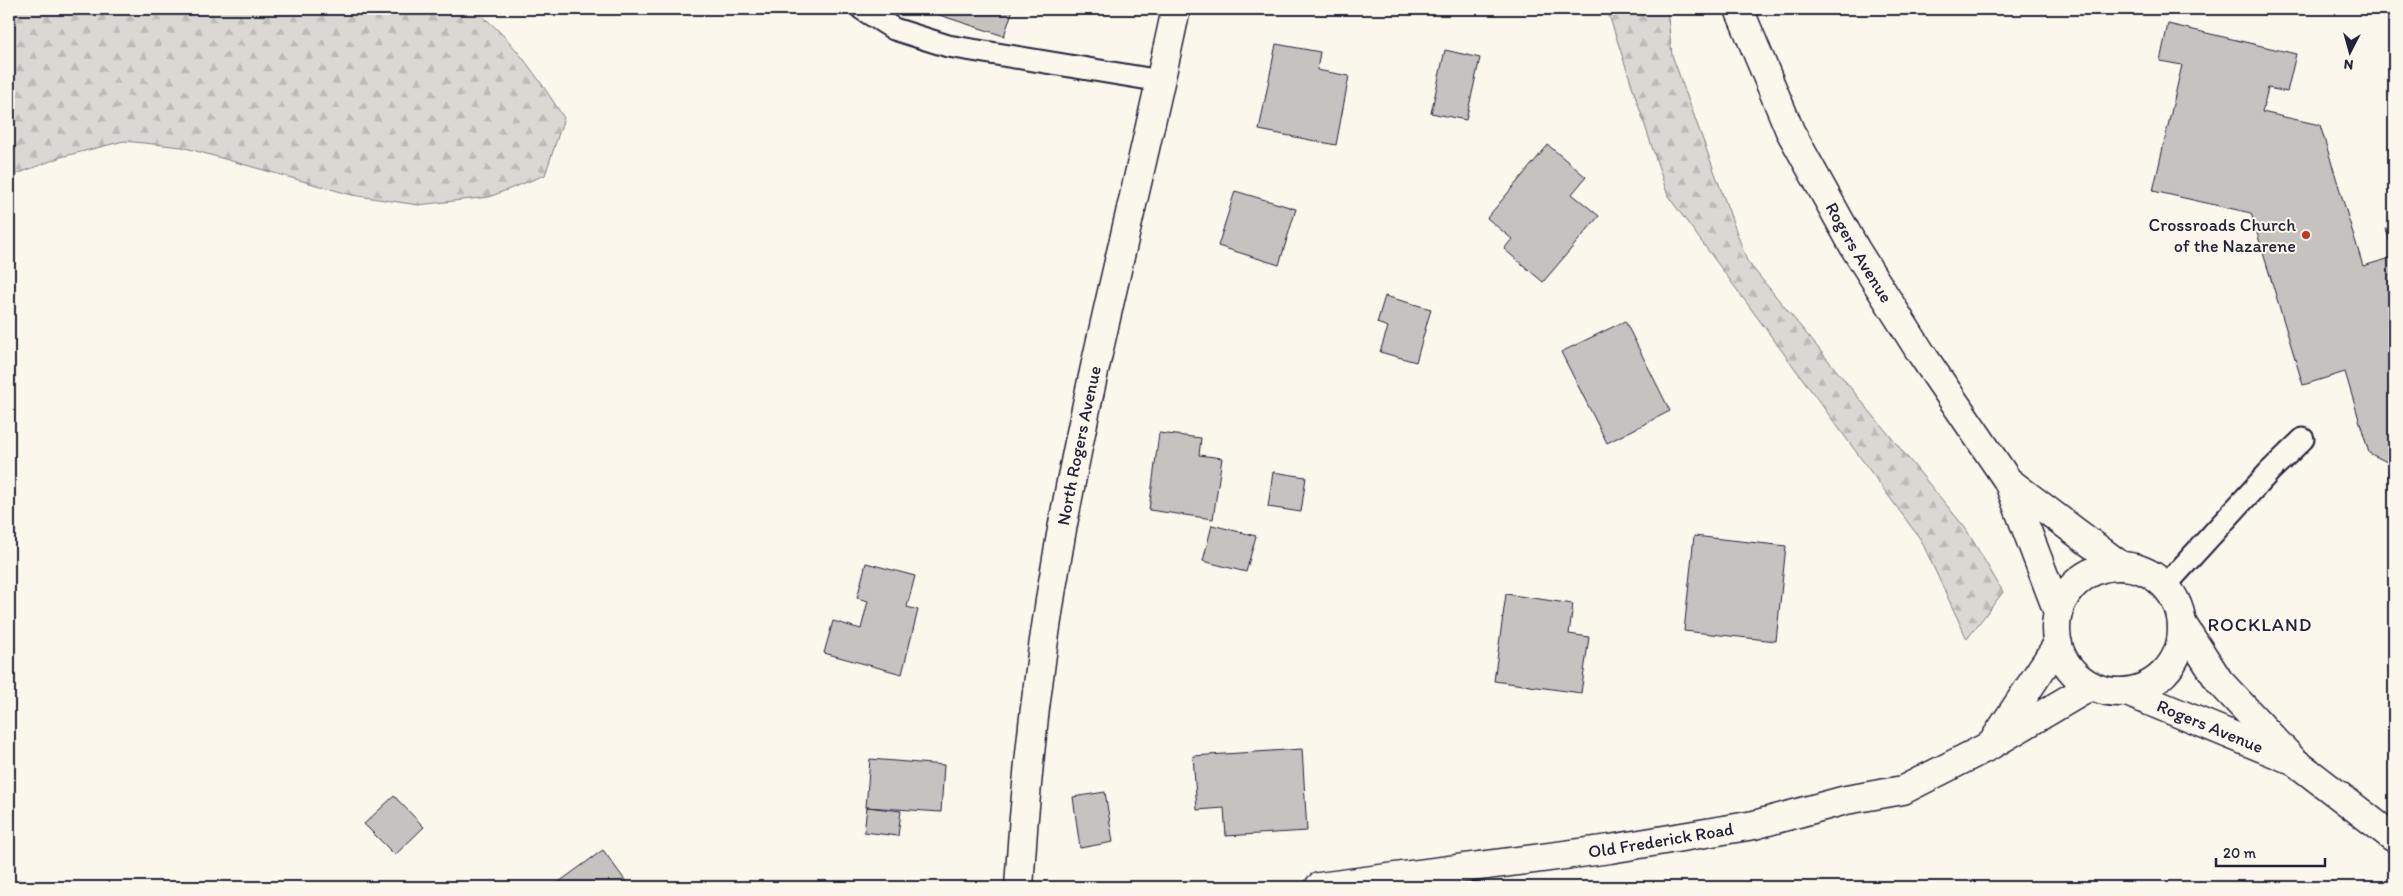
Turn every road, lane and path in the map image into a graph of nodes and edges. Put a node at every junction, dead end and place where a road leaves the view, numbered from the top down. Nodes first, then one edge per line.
1 (862, 9) edge
2 (1176, 9) edge
3 (1739, 9) edge
4 (1161, 81) junction
5 (2303, 440) dead end
6 (2008, 481) junction
7 (2121, 566) junction
8 (2165, 586) junction
9 (2058, 612) junction
10 (2183, 625) junction
11 (2058, 644) junction
12 (2091, 686) junction
13 (2127, 692) junction
14 (1991, 745) junction
15 (2294, 761) junction
16 (2394, 838) edge
17 (1019, 887) edge
18 (1319, 887) edge

1 - 4 lane
2 - 4 street, North Rogers Avenue
3 - 6 street, Rogers Avenue
4 - 17 street, North Rogers Avenue
5 - 8 lane
6 - 7 street, Rogers Avenue
6 - 9 street, Rogers Avenue
7 - 8 street
7 - 9 street
8 - 10 street
9 - 11 street
10 - 13 street
10 - 15 street, Rogers Avenue
11 - 12 street
11 - 14 street, Old Frederick Road
12 - 13 street
12 - 14 street, Old Frederick Road
13 - 15 street, Rogers Avenue
14 - 18 street, Old Frederick Road
15 - 16 street, Rogers Avenue

